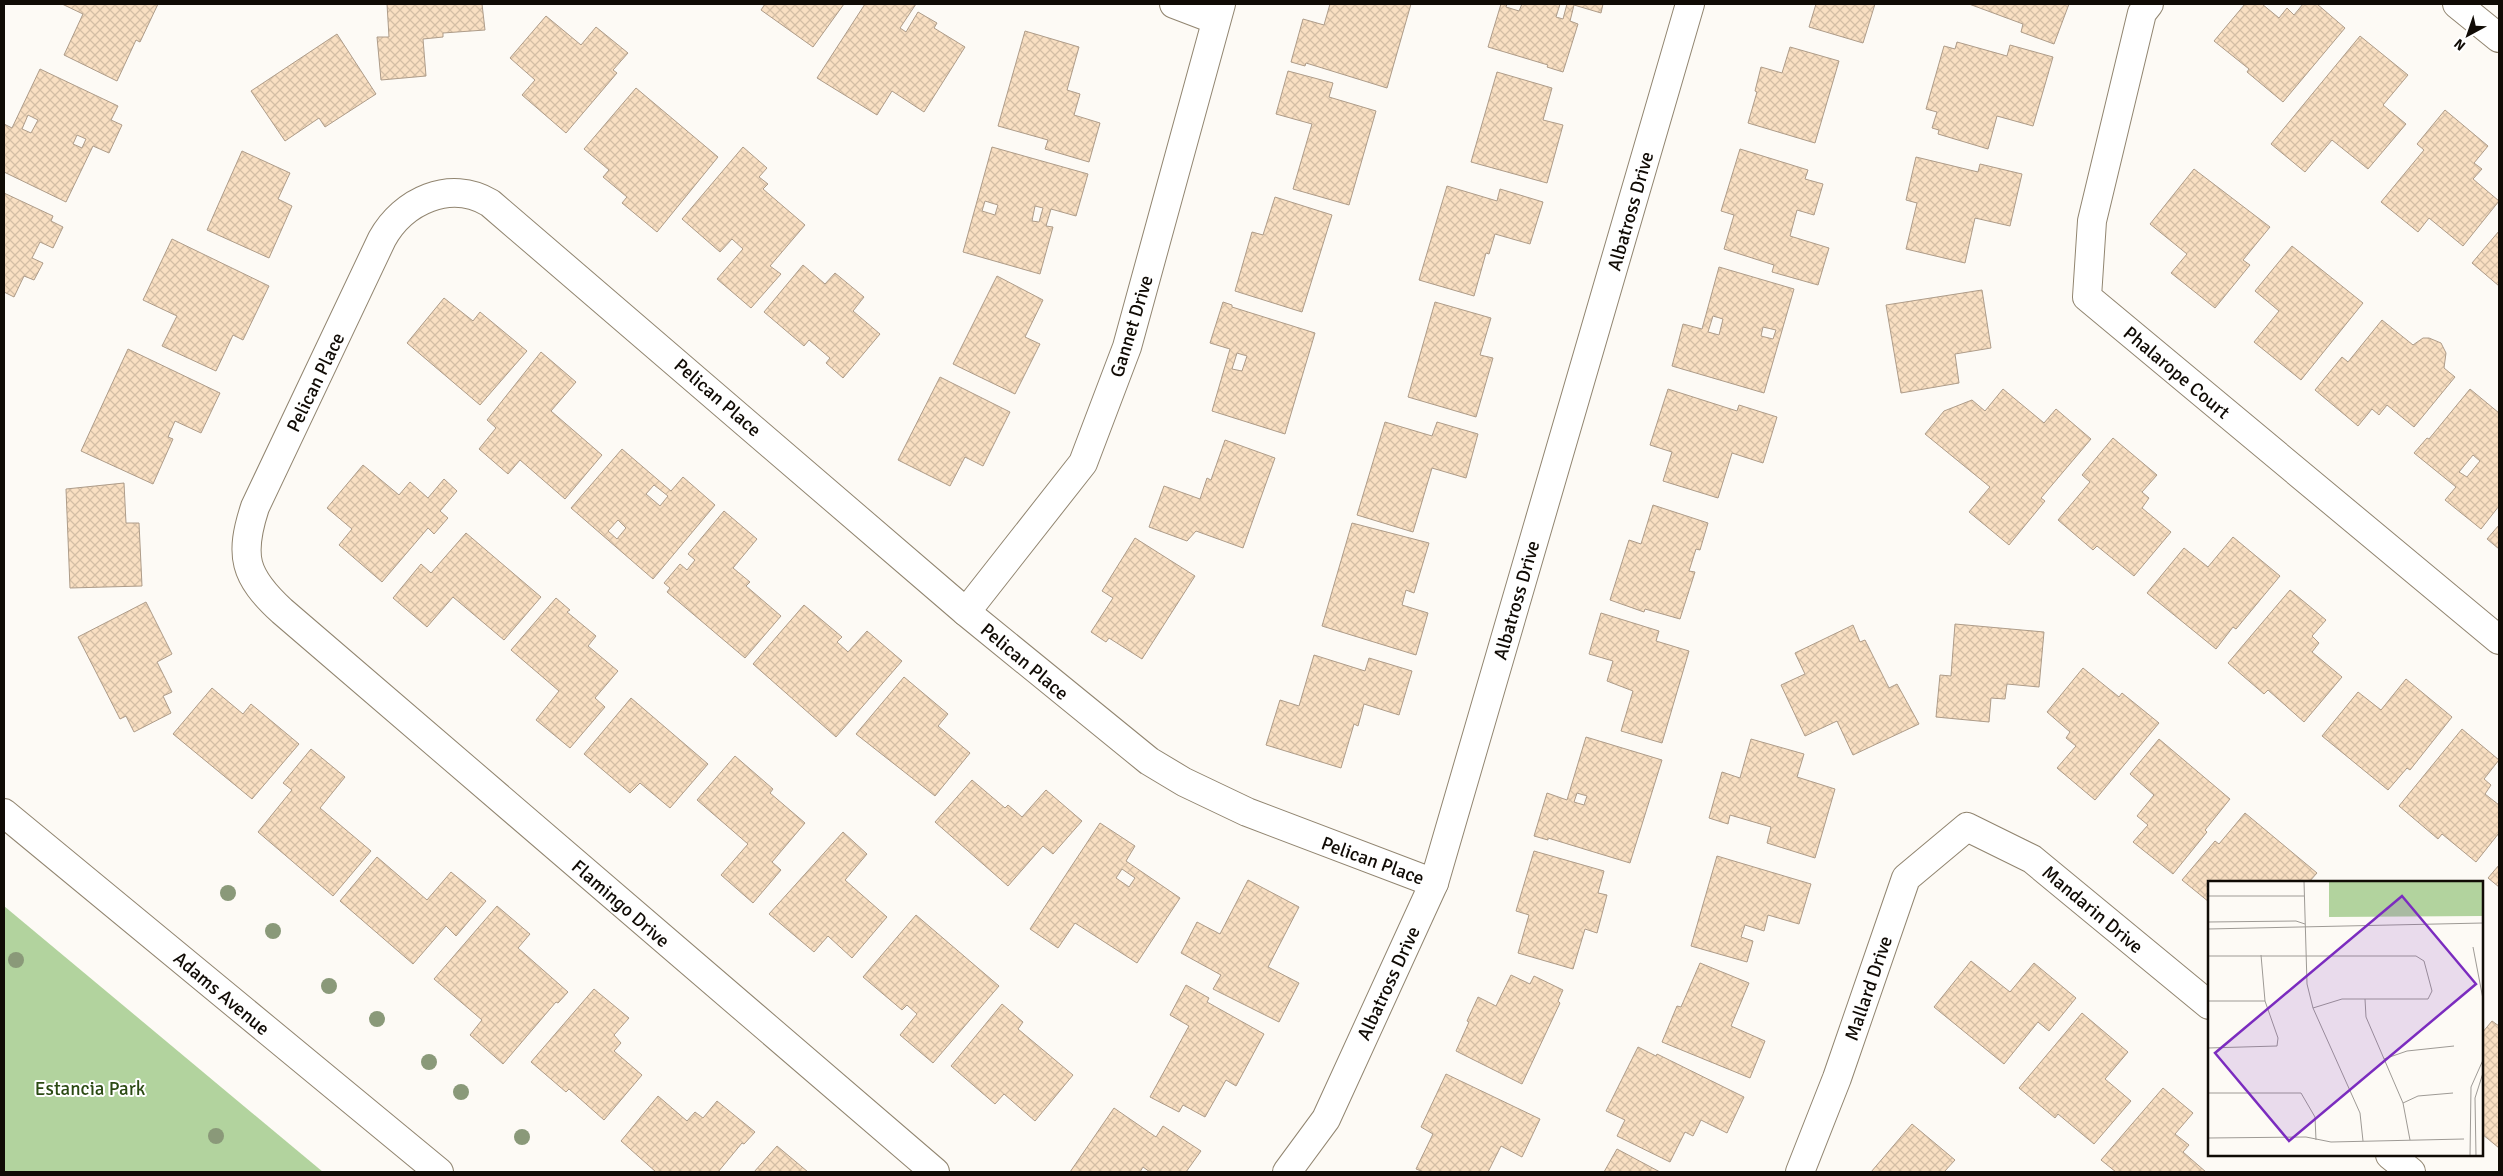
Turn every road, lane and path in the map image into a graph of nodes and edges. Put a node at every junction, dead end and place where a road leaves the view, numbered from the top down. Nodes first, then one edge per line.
1 (1174, 4) edge
2 (1690, 4) edge
3 (2149, 4) edge
4 (2457, 4) edge
5 (1218, 12) edge
6 (2499, 38) edge
7 (966, 612) junction
8 (308, 632) joint
9 (2499, 640) edge
10 (4, 813) edge
11 (1967, 827) joint
12 (1434, 883) junction
13 (2208, 1004) edge
14 (2391, 1156) edge
15 (439, 1172) edge
16 (935, 1172) edge
17 (1287, 1172) edge
18 (1800, 1172) edge
19 (2411, 1172) edge

1 - 5 street
2 - 12 street, Albatross Drive
3 - 9 street, Phalarope Court
4 - 6 street
5 - 7 street, Gannet Drive
7 - 8 street, Pelican Place
7 - 12 street, Pelican Place
8 - 16 street, Flamingo Drive
10 - 15 street, Adams Avenue
11 - 13 street, Mandarin Drive
11 - 18 street, Mallard Drive
12 - 17 street, Albatross Drive
14 - 19 street

